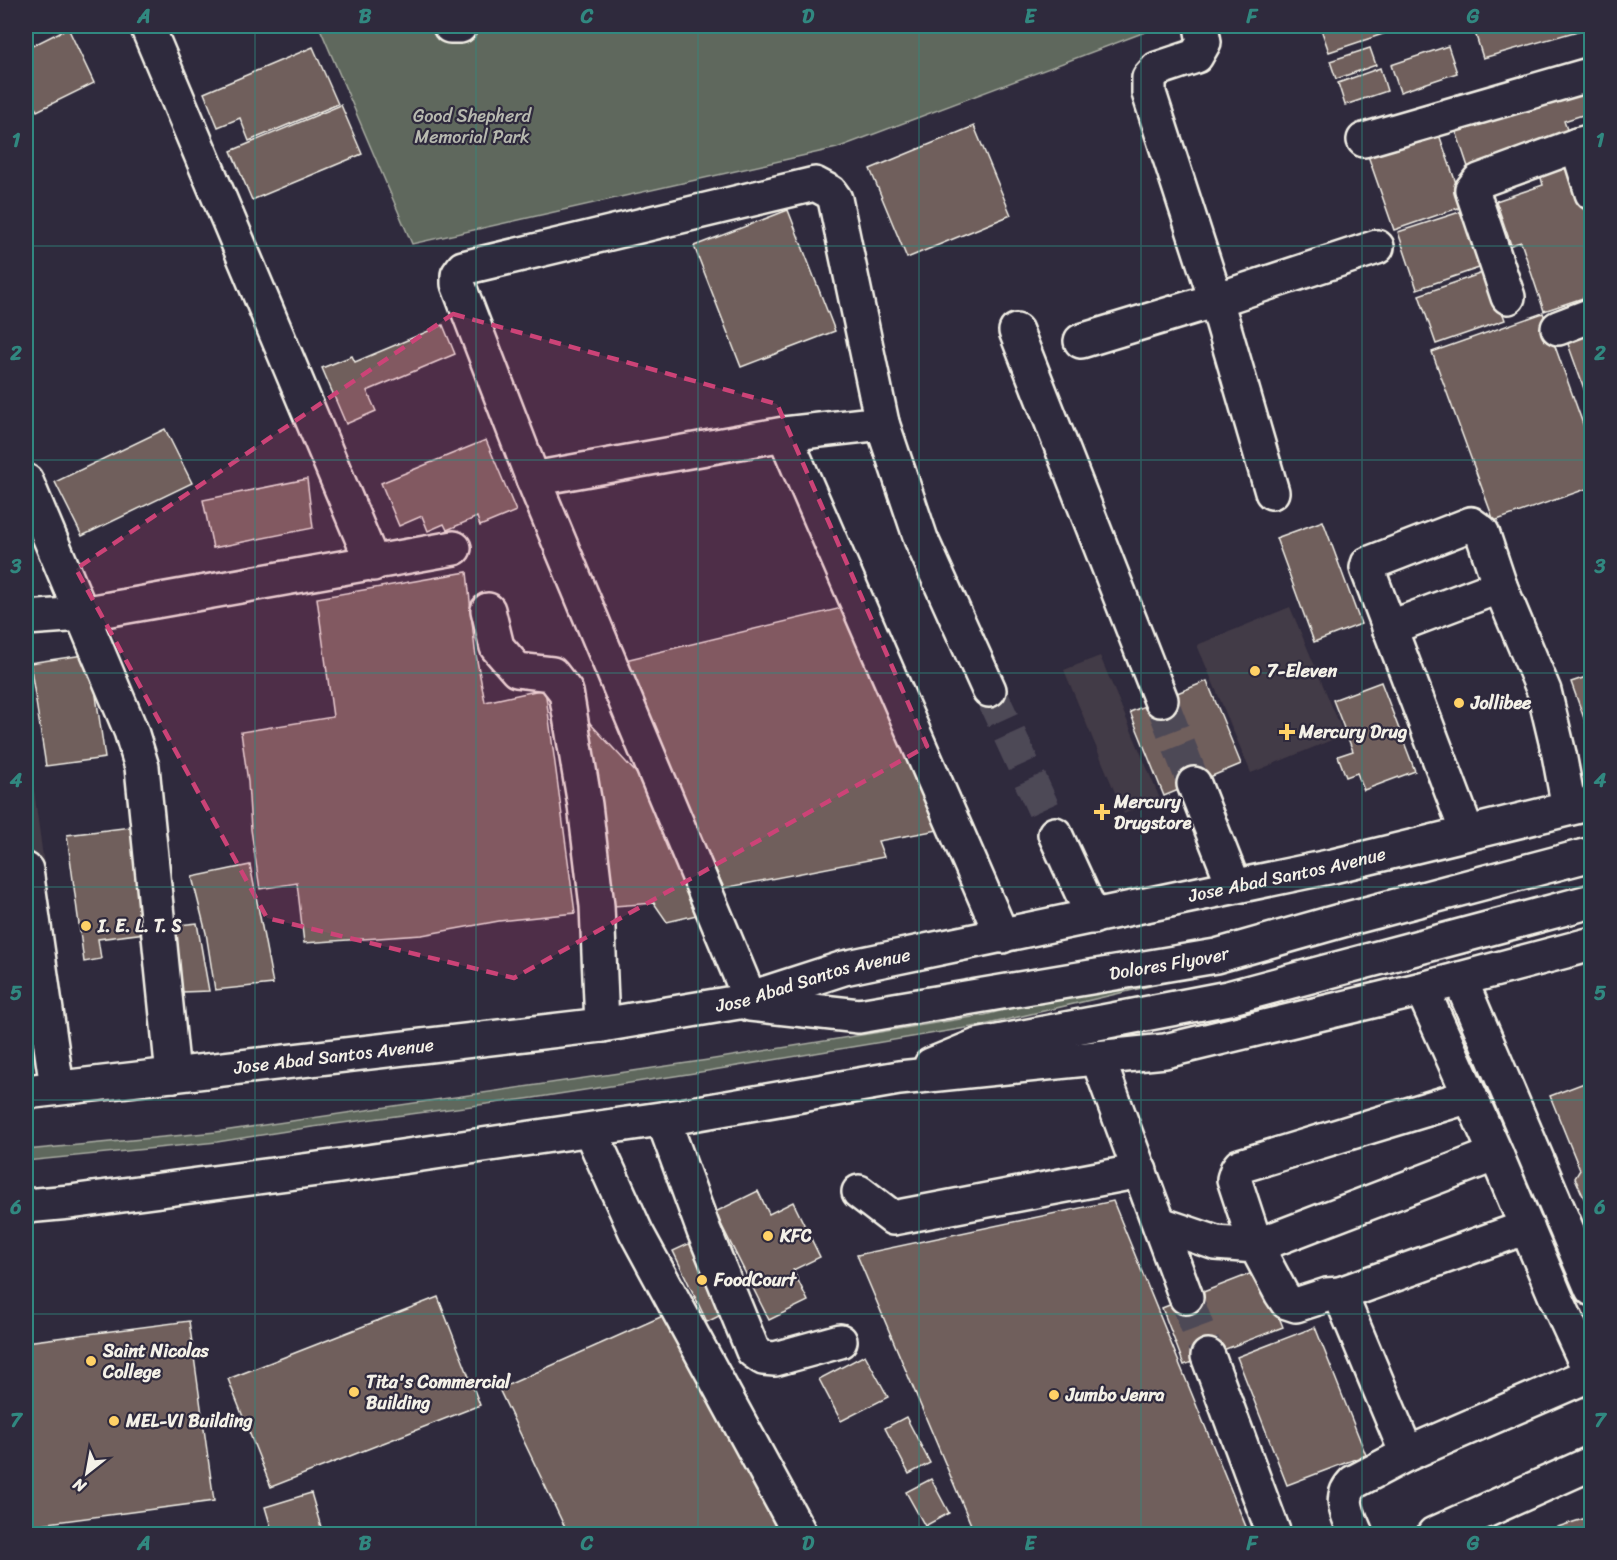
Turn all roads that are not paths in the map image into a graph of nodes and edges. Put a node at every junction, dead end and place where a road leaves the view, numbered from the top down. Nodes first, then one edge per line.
1 (147, 26) edge
2 (450, 26) edge
3 (460, 26) edge
4 (1201, 26) edge
5 (1592, 74) edge
6 (1364, 140) dead end
7 (1584, 143) edge
8 (1592, 193) edge
9 (1377, 247) dead end
10 (1508, 297) dead end
11 (1216, 300) junction
12 (1592, 315) edge
13 (1558, 328) dead end
14 (1016, 331) dead end
15 (1081, 341) dead end
16 (882, 423) junction
17 (784, 434) junction
18 (533, 479) junction
19 (26, 481) edge
20 (1272, 492) dead end
21 (454, 548) dead end
22 (374, 564) junction
23 (1500, 586) junction
24 (488, 610) dead end
25 (82, 614) junction
26 (26, 618) edge
27 (1389, 628) junction
28 (989, 690) tunnel mouth
29 (1161, 699) tunnel mouth
30 (1194, 784) tunnel mouth
31 (1580, 806) edge
32 (1467, 832) junction
33 (1055, 834) tunnel mouth
34 (1592, 854) edge
35 (26, 870) edge
36 (1234, 886) junction
37 (1592, 901) edge
38 (1092, 916) junction
39 (1002, 936) junction
40 (1592, 944) edge
41 (32, 955) edge
42 (1460, 979) junction
43 (1422, 989) junction
44 (745, 1001) junction
45 (603, 1025) junction
46 (1098, 1059) junction
47 (173, 1075) junction
48 (899, 1078) junction
49 (41, 1090) edge
50 (1470, 1096) junction
51 (663, 1119) junction
52 (590, 1130) junction
53 (1496, 1154) junction
54 (1140, 1171) junction
55 (859, 1192) dead end
56 (26, 1206) edge
57 (1160, 1224) junction
58 (1527, 1227) junction
59 (1256, 1246) junction
60 (1592, 1289) edge
61 (1340, 1294) junction
62 (1186, 1298) tunnel mouth
63 (840, 1341) dead end
64 (1208, 1356) tunnel mouth
65 (1591, 1375) edge
66 (1407, 1454) junction
67 (1592, 1463) edge
68 (800, 1534) edge
69 (1274, 1534) edge
70 (1356, 1534) edge
71 (1434, 1534) edge

1 - 22 main road
2 - 3 main road
4 - 11 main road
5 - 6 main road
7 - 8 main road
7 - 10 main road
9 - 11 main road
11 - 15 main road
11 - 20 main road
12 - 13 main road
14 - 29 main road
16 - 17 main road
16 - 18 main road
16 - 28 main road
17 - 18 main road
17 - 39 main road
18 - 44 main road
19 - 25 main road
21 - 22 main road
22 - 25 main road
23 - 27 main road
23 - 27 main road
23 - 31 main road
24 - 45 main road
25 - 26 main road
25 - 47 main road
27 - 32 main road
30 - 36 main road
31 - 32 main road, Jose Abad Santos Avenue
32 - 36 main road, Jose Abad Santos Avenue
33 - 38 main road
34 - 44 main road, Dolores Flyover
35 - 41 main road
36 - 38 main road, Jose Abad Santos Avenue
37 - 48 main road
38 - 39 main road, Jose Abad Santos Avenue
39 - 44 main road, Jose Abad Santos Avenue
40 - 42 main road
41 - 49 main road
42 - 43 main road
42 - 60 main road
43 - 46 main road
43 - 50 main road
44 - 45 main road, Jose Abad Santos Avenue
45 - 47 main road, Jose Abad Santos Avenue
46 - 48 main road
46 - 54 main road
47 - 49 main road, Jose Abad Santos Avenue
48 - 51 main road
50 - 53 main road
50 - 59 main road
51 - 52 main road
51 - 63 main road
52 - 56 main road
52 - 68 main road
53 - 58 main road
53 - 59 main road
54 - 55 main road
54 - 57 main road
57 - 59 main road
57 - 62 main road
58 - 61 main road
58 - 65 main road
59 - 61 main road
61 - 66 main road
64 - 69 main road
65 - 66 main road
66 - 70 main road
67 - 71 main road

